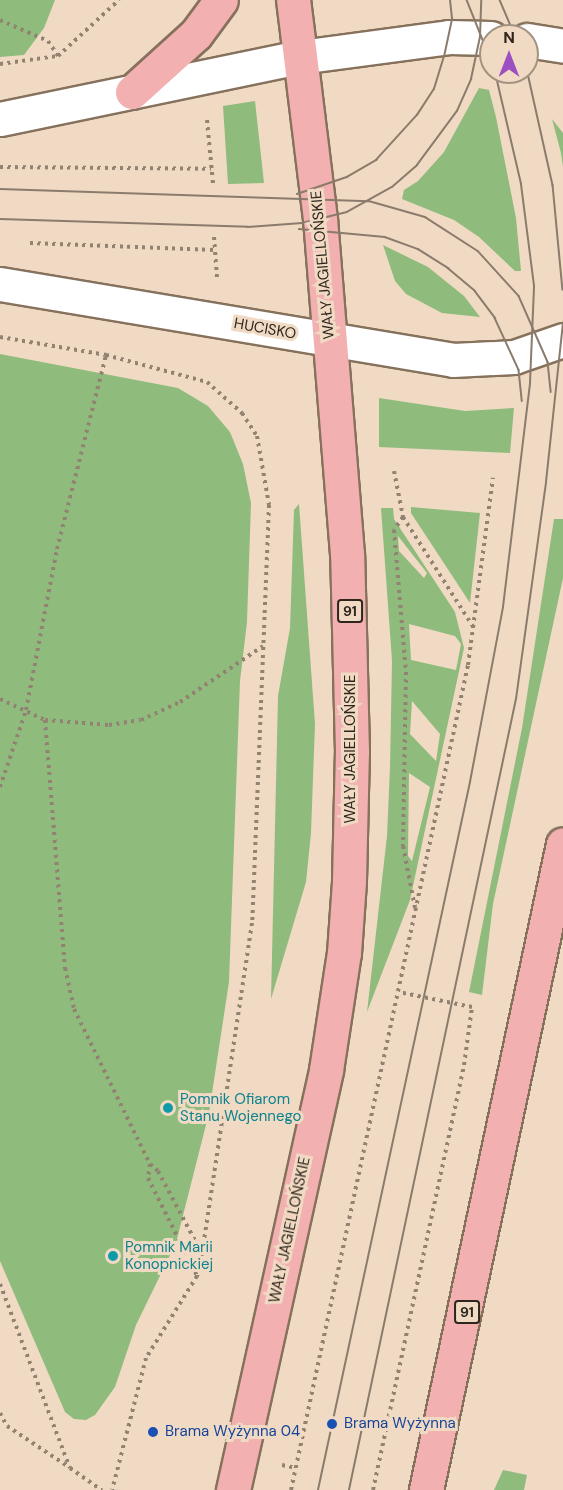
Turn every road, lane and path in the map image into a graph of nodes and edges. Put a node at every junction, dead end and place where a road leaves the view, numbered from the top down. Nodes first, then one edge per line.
1 (118, 0) edge
2 (220, 0) edge
3 (293, 0) edge
4 (0, 20) edge
5 (479, 38) edge
6 (539, 42) edge
7 (563, 46) edge
8 (58, 56) junction
9 (300, 57) junction
10 (0, 64) edge
11 (132, 92) junction
12 (207, 115) dead end
13 (0, 119) edge
14 (0, 167) edge
15 (211, 169) junction
16 (213, 184) dead end
17 (214, 237) dead end
18 (17, 242) dead end
19 (215, 250) junction
20 (0, 284) edge
21 (218, 285) dead end
22 (0, 337) edge
23 (330, 340) junction
24 (563, 340) edge
25 (106, 355) junction
26 (394, 471) dead end
27 (493, 478) dead end
28 (403, 517) junction
29 (474, 629) junction
30 (264, 646) junction
31 (0, 699) edge
32 (26, 710) junction
33 (45, 720) junction
34 (0, 787) edge
35 (563, 844) edge
36 (416, 911) junction
37 (399, 992) junction
38 (179, 1111) dead end
39 (223, 1114) junction
40 (150, 1164) junction
41 (202, 1253) junction
42 (197, 1276) junction
43 (0, 1284) edge
44 (0, 1413) edge
45 (70, 1468) junction
46 (102, 1490) edge
47 (112, 1490) edge
48 (232, 1490) edge
49 (291, 1490) edge
50 (374, 1490) edge
51 (426, 1490) edge

1 - 8 path
2 - 11 main road
3 - 9 main road, WAŁY JAGIELLOŃSKIE / 91
4 - 8 path
5 - 9 main road
6 - 7 main road
8 - 10 path
9 - 11 main road
9 - 23 main road, WAŁY JAGIELLOŃSKIE / 91
11 - 13 main road
12 - 15 path
14 - 15 path
15 - 16 path
17 - 19 path
18 - 19 path
19 - 21 path
20 - 23 main road, HUCISKO
22 - 25 path
23 - 24 main road, HUCISKO
23 - 48 main road, WAŁY JAGIELLOŃSKIE / 91
25 - 30 path
25 - 32 path
26 - 28 path
27 - 29 path
28 - 29 path
28 - 36 path
29 - 36 path
30 - 33 path
30 - 39 path
31 - 32 path
32 - 33 path
32 - 34 path
33 - 40 path
35 - 51 main road, 91
36 - 37 path
37 - 49 path
37 - 50 path
38 - 39 path
39 - 41 path
40 - 41 path
40 - 42 path
41 - 42 path
42 - 47 path
43 - 45 path
44 - 45 path
45 - 46 path

